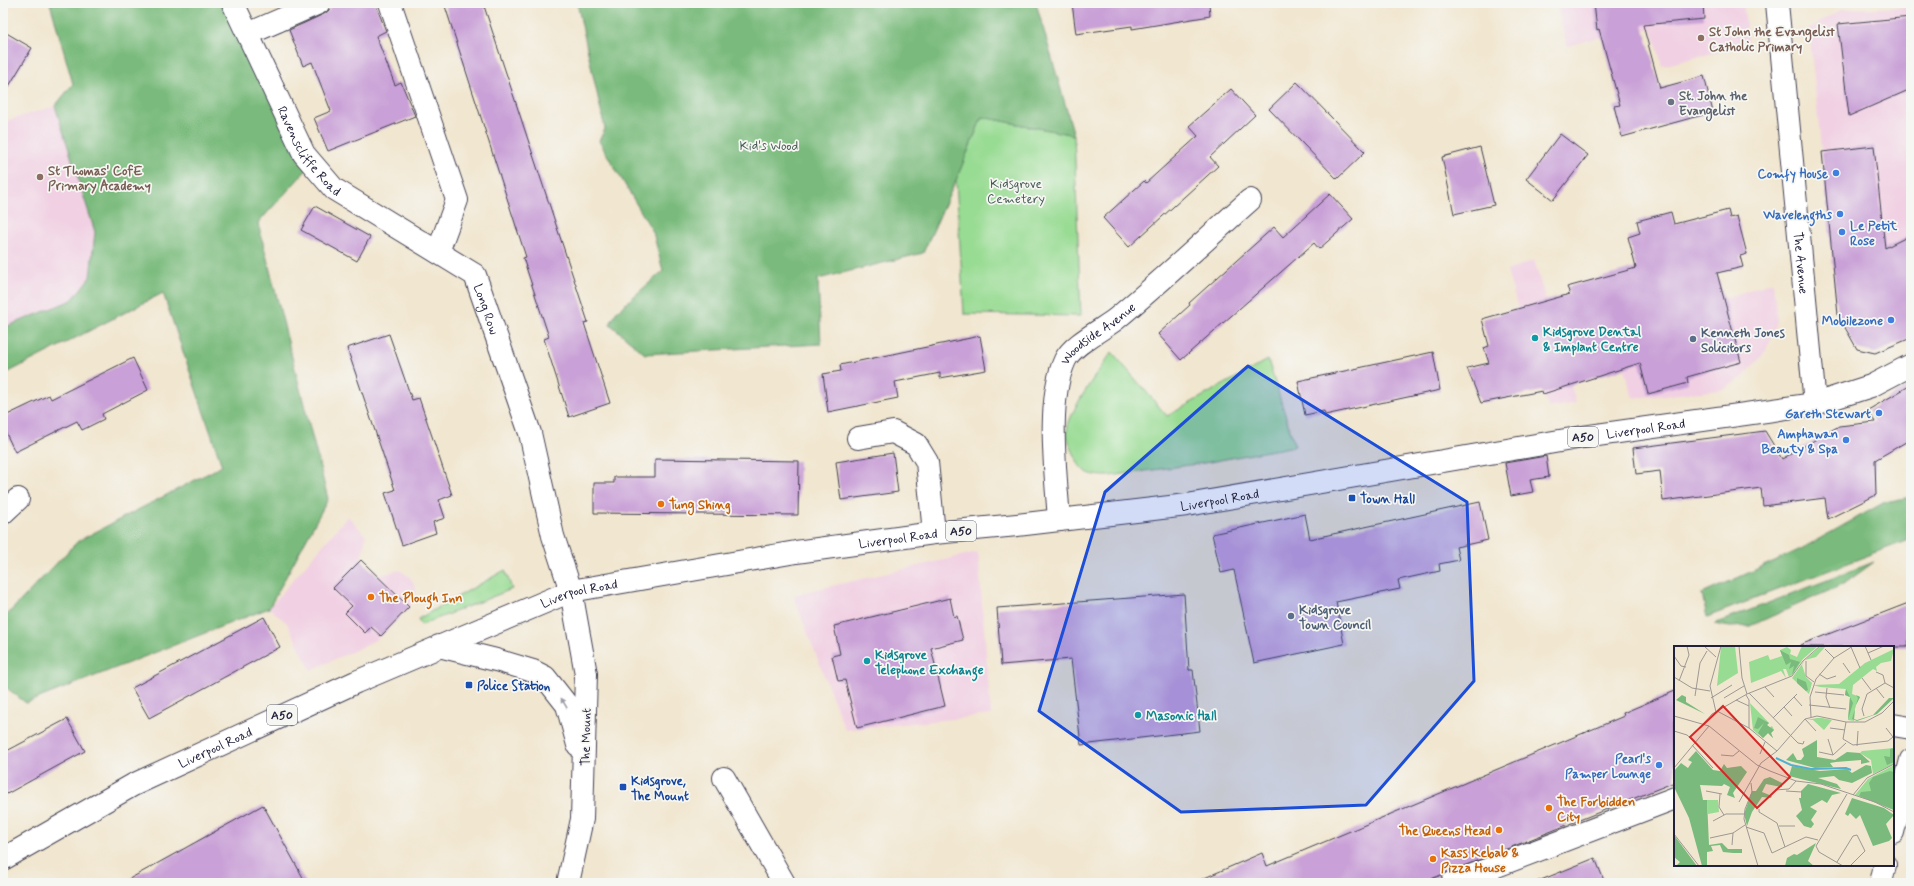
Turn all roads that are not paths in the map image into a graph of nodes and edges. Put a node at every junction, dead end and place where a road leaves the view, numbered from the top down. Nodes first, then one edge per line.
1 (233, 3) edge
2 (319, 3) edge
3 (390, 3) edge
4 (1779, 3) edge
5 (248, 34) junction
6 (1250, 200) dead end
7 (438, 252) junction
8 (1911, 365) edge
9 (1815, 404) junction
10 (858, 438) dead end
11 (1059, 520) junction
12 (934, 533) junction
13 (571, 591) junction
14 (439, 646) junction
15 (1894, 725) edge
16 (1911, 728) edge
17 (1911, 760) edge
18 (584, 767) junction
19 (724, 778) dead end
20 (1674, 798) edge
21 (1894, 828) edge
22 (3, 859) edge
23 (1885, 866) edge
24 (568, 883) edge
25 (784, 883) edge
26 (1452, 883) edge
27 (1881, 883) edge

1 - 5 street, Ravenscliffe Road
2 - 5 street
3 - 7 street
4 - 9 street, The Avenue
5 - 7 street, Ravenscliffe Road
6 - 11 street, Woodside Avenue
7 - 13 street, Long Row
8 - 9 street, Liverpool Road / A50
9 - 11 street, Liverpool Road / A50
10 - 12 street
11 - 12 street, Liverpool Road / A50
12 - 13 street, Liverpool Road / A50
13 - 14 street, Liverpool Road / A50
13 - 18 street, The Mount
18 -> 14 street
14 - 22 street, Liverpool Road / A50
15 - 16 street
17 - 21 street
18 - 24 street, The Mount
19 - 25 street
20 - 26 street
23 - 27 street

